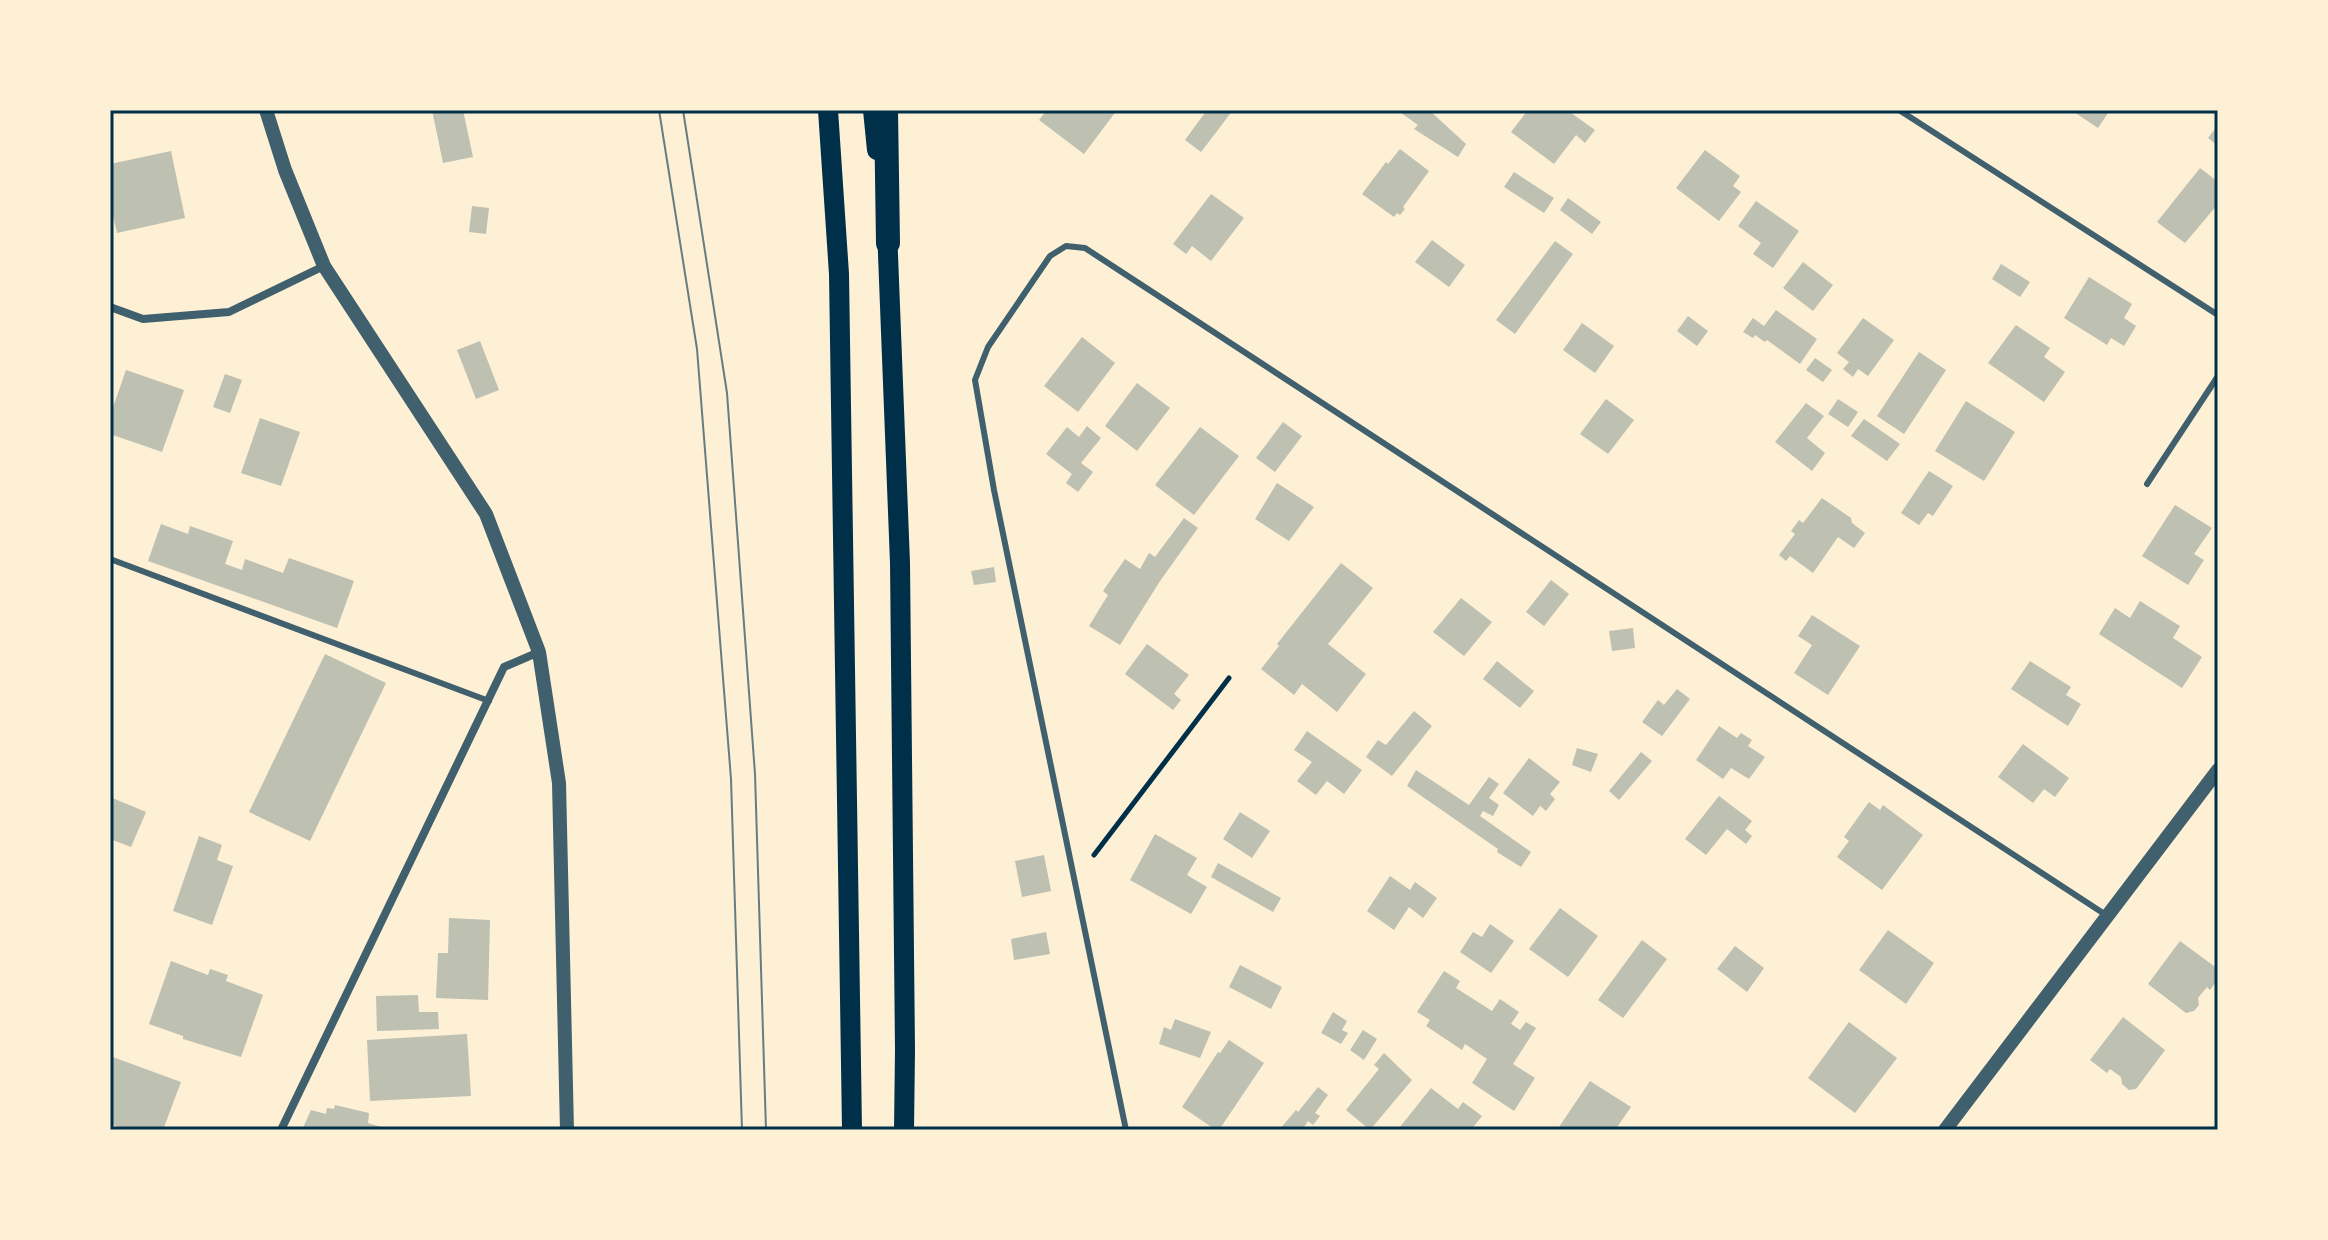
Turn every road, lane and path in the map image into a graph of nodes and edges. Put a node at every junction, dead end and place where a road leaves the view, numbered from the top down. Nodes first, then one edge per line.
1 (266, 110) edge
2 (828, 110) edge
3 (873, 110) edge
4 (886, 110) edge
5 (1899, 110) edge
6 (888, 243) junction
7 (324, 266) junction
8 (110, 307) edge
9 (2218, 315) edge
10 (2218, 376) edge
11 (2147, 484) dead end
12 (110, 559) edge
13 (539, 652) junction
14 (1229, 678) dead end
15 (489, 701) junction
16 (2218, 770) edge
17 (1074, 881) junction
18 (2109, 916) junction
19 (281, 1130) edge
20 (567, 1130) edge
21 (852, 1130) edge
22 (904, 1130) edge
23 (1126, 1130) edge
24 (1945, 1130) edge

1 - 7 street
2 - 21 main road
3 - 6 main road
4 - 6 highway
5 - 9 lane
6 - 22 main road
7 - 8 street
7 - 13 street
10 - 11 lane
12 - 15 lane
13 - 15 street
13 - 20 street
14 - 17 path
15 - 19 street
16 - 18 street
17 - 18 lane
17 - 23 lane
18 - 24 street

